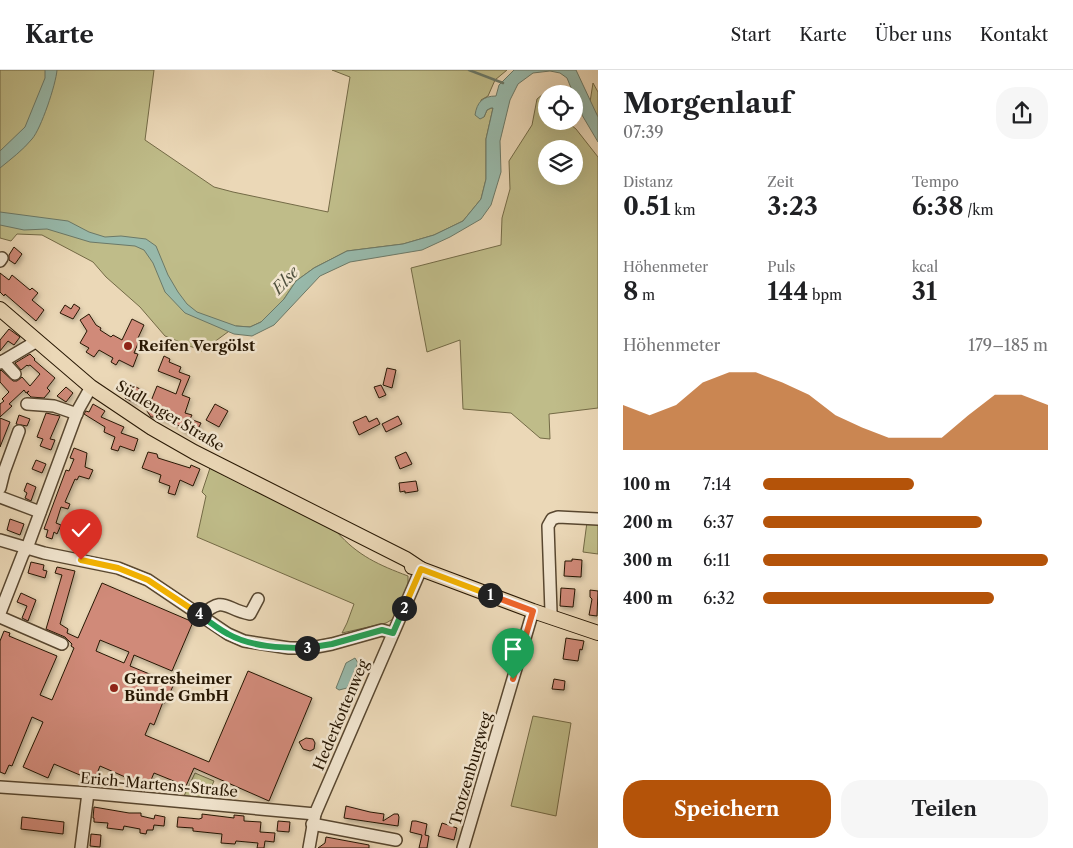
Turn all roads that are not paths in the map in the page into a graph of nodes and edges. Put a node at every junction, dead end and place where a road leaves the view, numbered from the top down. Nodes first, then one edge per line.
1 (0, 309) edge
2 (37, 341) junction
3 (1, 362) edge
4 (15, 374) dead end
5 (91, 387) junction
6 (27, 404) dead end
7 (77, 414) junction
8 (19, 431) dead end
9 (0, 488) edge
10 (0, 497) edge
11 (40, 512) junction
12 (598, 519) edge
13 (0, 540) edge
14 (27, 548) junction
15 (421, 569) junction
16 (258, 598) dead end
17 (533, 611) junction
18 (0, 613) edge
19 (201, 616) junction
20 (0, 617) edge
21 (549, 617) junction
22 (393, 633) junction
23 (598, 633) edge
24 (62, 644) dead end
25 (0, 787) edge
26 (88, 793) junction
27 (313, 819) junction
28 (396, 840) dead end
29 (81, 848) edge
30 (309, 848) edge
31 (463, 848) edge

1 - 2 main road, Südlenger Straße
2 - 3 street
2 - 5 main road, Südlenger Straße
3 - 4 street
5 - 7 street
5 - 15 main road, Südlenger Straße
6 - 7 street
7 - 11 street
8 - 9 street
10 - 11 street
11 - 14 street
12 - 21 street
13 - 14 street
14 - 18 street
14 - 19 street
15 - 17 main road, Südlenger Straße
15 - 22 street, Hederkottenweg
16 - 19 street
17 - 21 main road, Südlenger Straße
17 - 31 street, Trotzenburgweg
19 - 22 street
20 - 24 street
21 - 23 main road, Südlenger Straße
22 - 27 street, Hederkottenweg
25 - 26 street, Erich-Martens-Straße
26 - 27 street, Erich-Martens-Straße
26 - 29 street
27 - 28 street, Erich-Martens-Straße
27 - 30 street, Hederkottenweg

